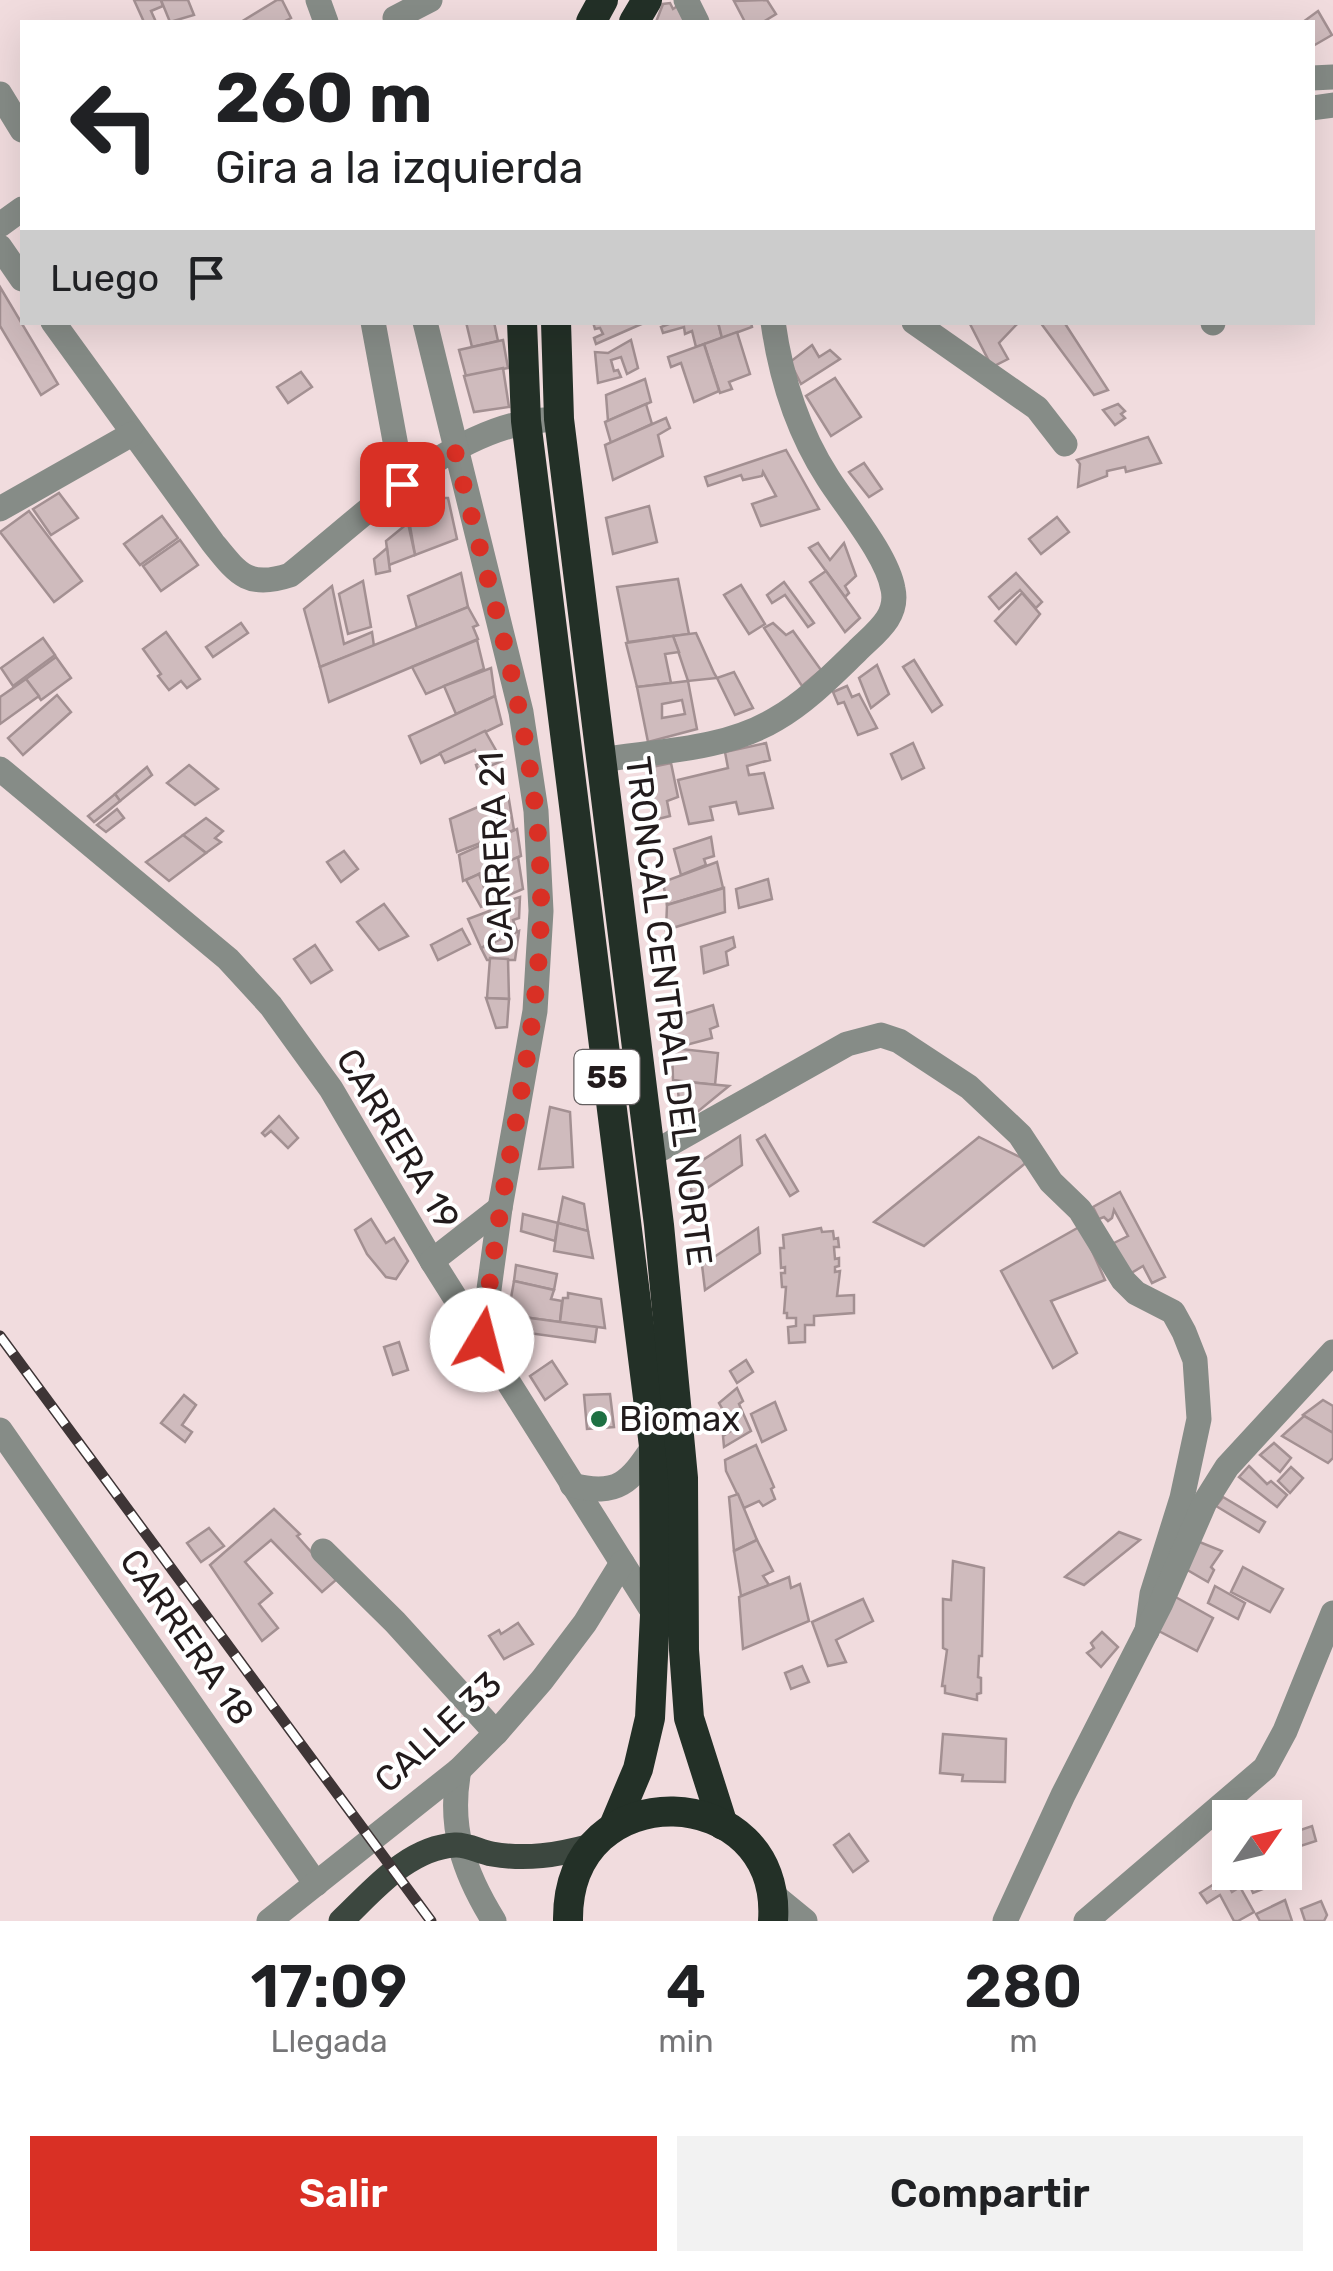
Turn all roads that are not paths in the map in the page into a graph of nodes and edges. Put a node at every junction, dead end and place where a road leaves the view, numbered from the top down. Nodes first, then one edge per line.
1 (430, 0) edge
2 (395, 18) dead end
3 (0, 94) edge
4 (20, 127) edge
5 (0, 248) edge
6 (20, 276) edge
7 (55, 325) edge
8 (374, 325) edge
9 (425, 325) edge
10 (522, 325) edge
11 (556, 325) edge
12 (774, 325) edge
13 (918, 325) edge
14 (559, 419) junction
15 (526, 422) junction
16 (132, 434) junction
17 (1065, 444) dead end
18 (455, 451) junction
19 (402, 484) junction
20 (0, 509) edge
21 (600, 760) junction
22 (0, 769) edge
23 (650, 1155) junction
24 (500, 1208) junction
25 (432, 1260) junction
26 (482, 1340) junction
27 (1333, 1352) edge
28 (0, 1430) edge
29 (654, 1446) junction
30 (572, 1485) junction
31 (323, 1551) dead end
32 (622, 1563) junction
33 (1333, 1613) edge
34 (655, 1616) junction
35 (1147, 1630) junction
36 (496, 1733) junction
37 (459, 1770) junction
38 (723, 1824) junction
39 (602, 1836) junction
40 (458, 1844) junction
41 (316, 1884) junction
42 (772, 1908) edge
43 (269, 1921) edge
44 (341, 1921) edge
45 (494, 1921) edge
46 (568, 1921) edge
47 (805, 1921) edge
48 (1004, 1921) edge
49 (1086, 1921) edge

1 - 2 street
3 - 4 street
5 - 6 street
7 - 16 street
8 - 19 street
9 - 18 street, CARRERA 21
10 - 15 highway, TRONCAL CENTRAL DEL NORTE / 55
11 - 14 highway, TRONCAL CENTRAL DEL NORTE / 55
12 - 21 street
13 - 17 street
14 - 15 street
14 - 21 highway, TRONCAL CENTRAL DEL NORTE / 55
15 - 18 street
15 - 29 highway, TRONCAL CENTRAL DEL NORTE / 55
16 - 19 street
16 - 20 street
18 - 19 street
18 - 24 street, CARRERA 21
21 - 23 highway, TRONCAL CENTRAL DEL NORTE / 55
22 - 25 street, CARRERA 19
23 - 35 street
23 - 38 highway, TRONCAL CENTRAL DEL NORTE / 55
24 - 25 street
24 - 26 street, CARRERA 21
25 - 26 street, CARRERA 19
26 - 30 street, CARRERA 19
27 - 35 street
28 - 41 street, CARRERA 18
29 - 30 street
29 - 34 highway, TRONCAL CENTRAL DEL NORTE / 55
30 - 32 street, CARRERA 19
31 - 36 street
32 - 34 street, CARRERA 19
32 - 36 street, CALLE 33
33 - 49 street
34 - 39 highway, TRONCAL CENTRAL DEL NORTE / 55
35 - 48 street
36 - 37 street, CALLE 33
37 - 40 street
37 - 41 street, CALLE 33
38 - 39 highway, 55
38 - 42 highway, 55
39 - 40 main road
39 - 46 highway, 55
40 - 44 main road
40 - 45 street
41 - 43 street, CALLE 33
42 - 47 street

